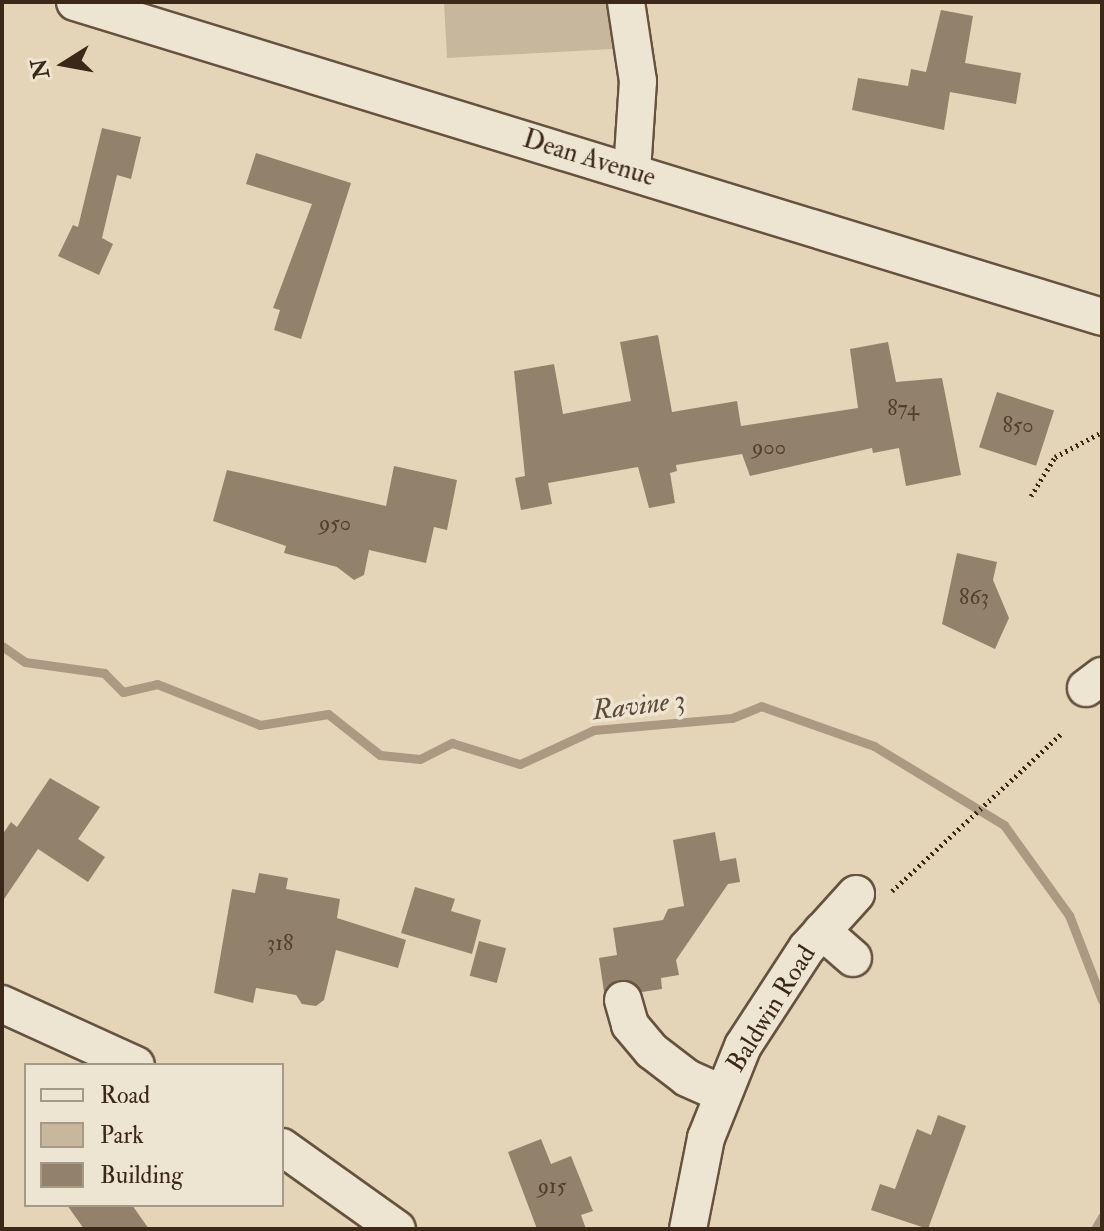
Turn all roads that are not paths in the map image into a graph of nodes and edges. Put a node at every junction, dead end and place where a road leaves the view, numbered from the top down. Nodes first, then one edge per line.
1 (75, 2) edge
2 (626, 2) edge
3 (632, 172) junction
4 (1102, 317) edge
5 (856, 894) dead end
6 (822, 931) junction
7 (853, 958) dead end
8 (623, 1000) dead end
9 (2, 1004) edge
10 (132, 1063) edge
11 (721, 1093) junction
12 (284, 1148) edge
13 (397, 1229) edge
14 (688, 1229) edge

1 - 3 street, Dean Avenue
2 - 3 street
3 - 4 street, Dean Avenue
5 - 6 street, Baldwin Road
6 - 7 street
6 - 11 street, Baldwin Road
8 - 11 street
9 - 10 street
11 - 14 street, Baldwin Road
12 - 13 street

